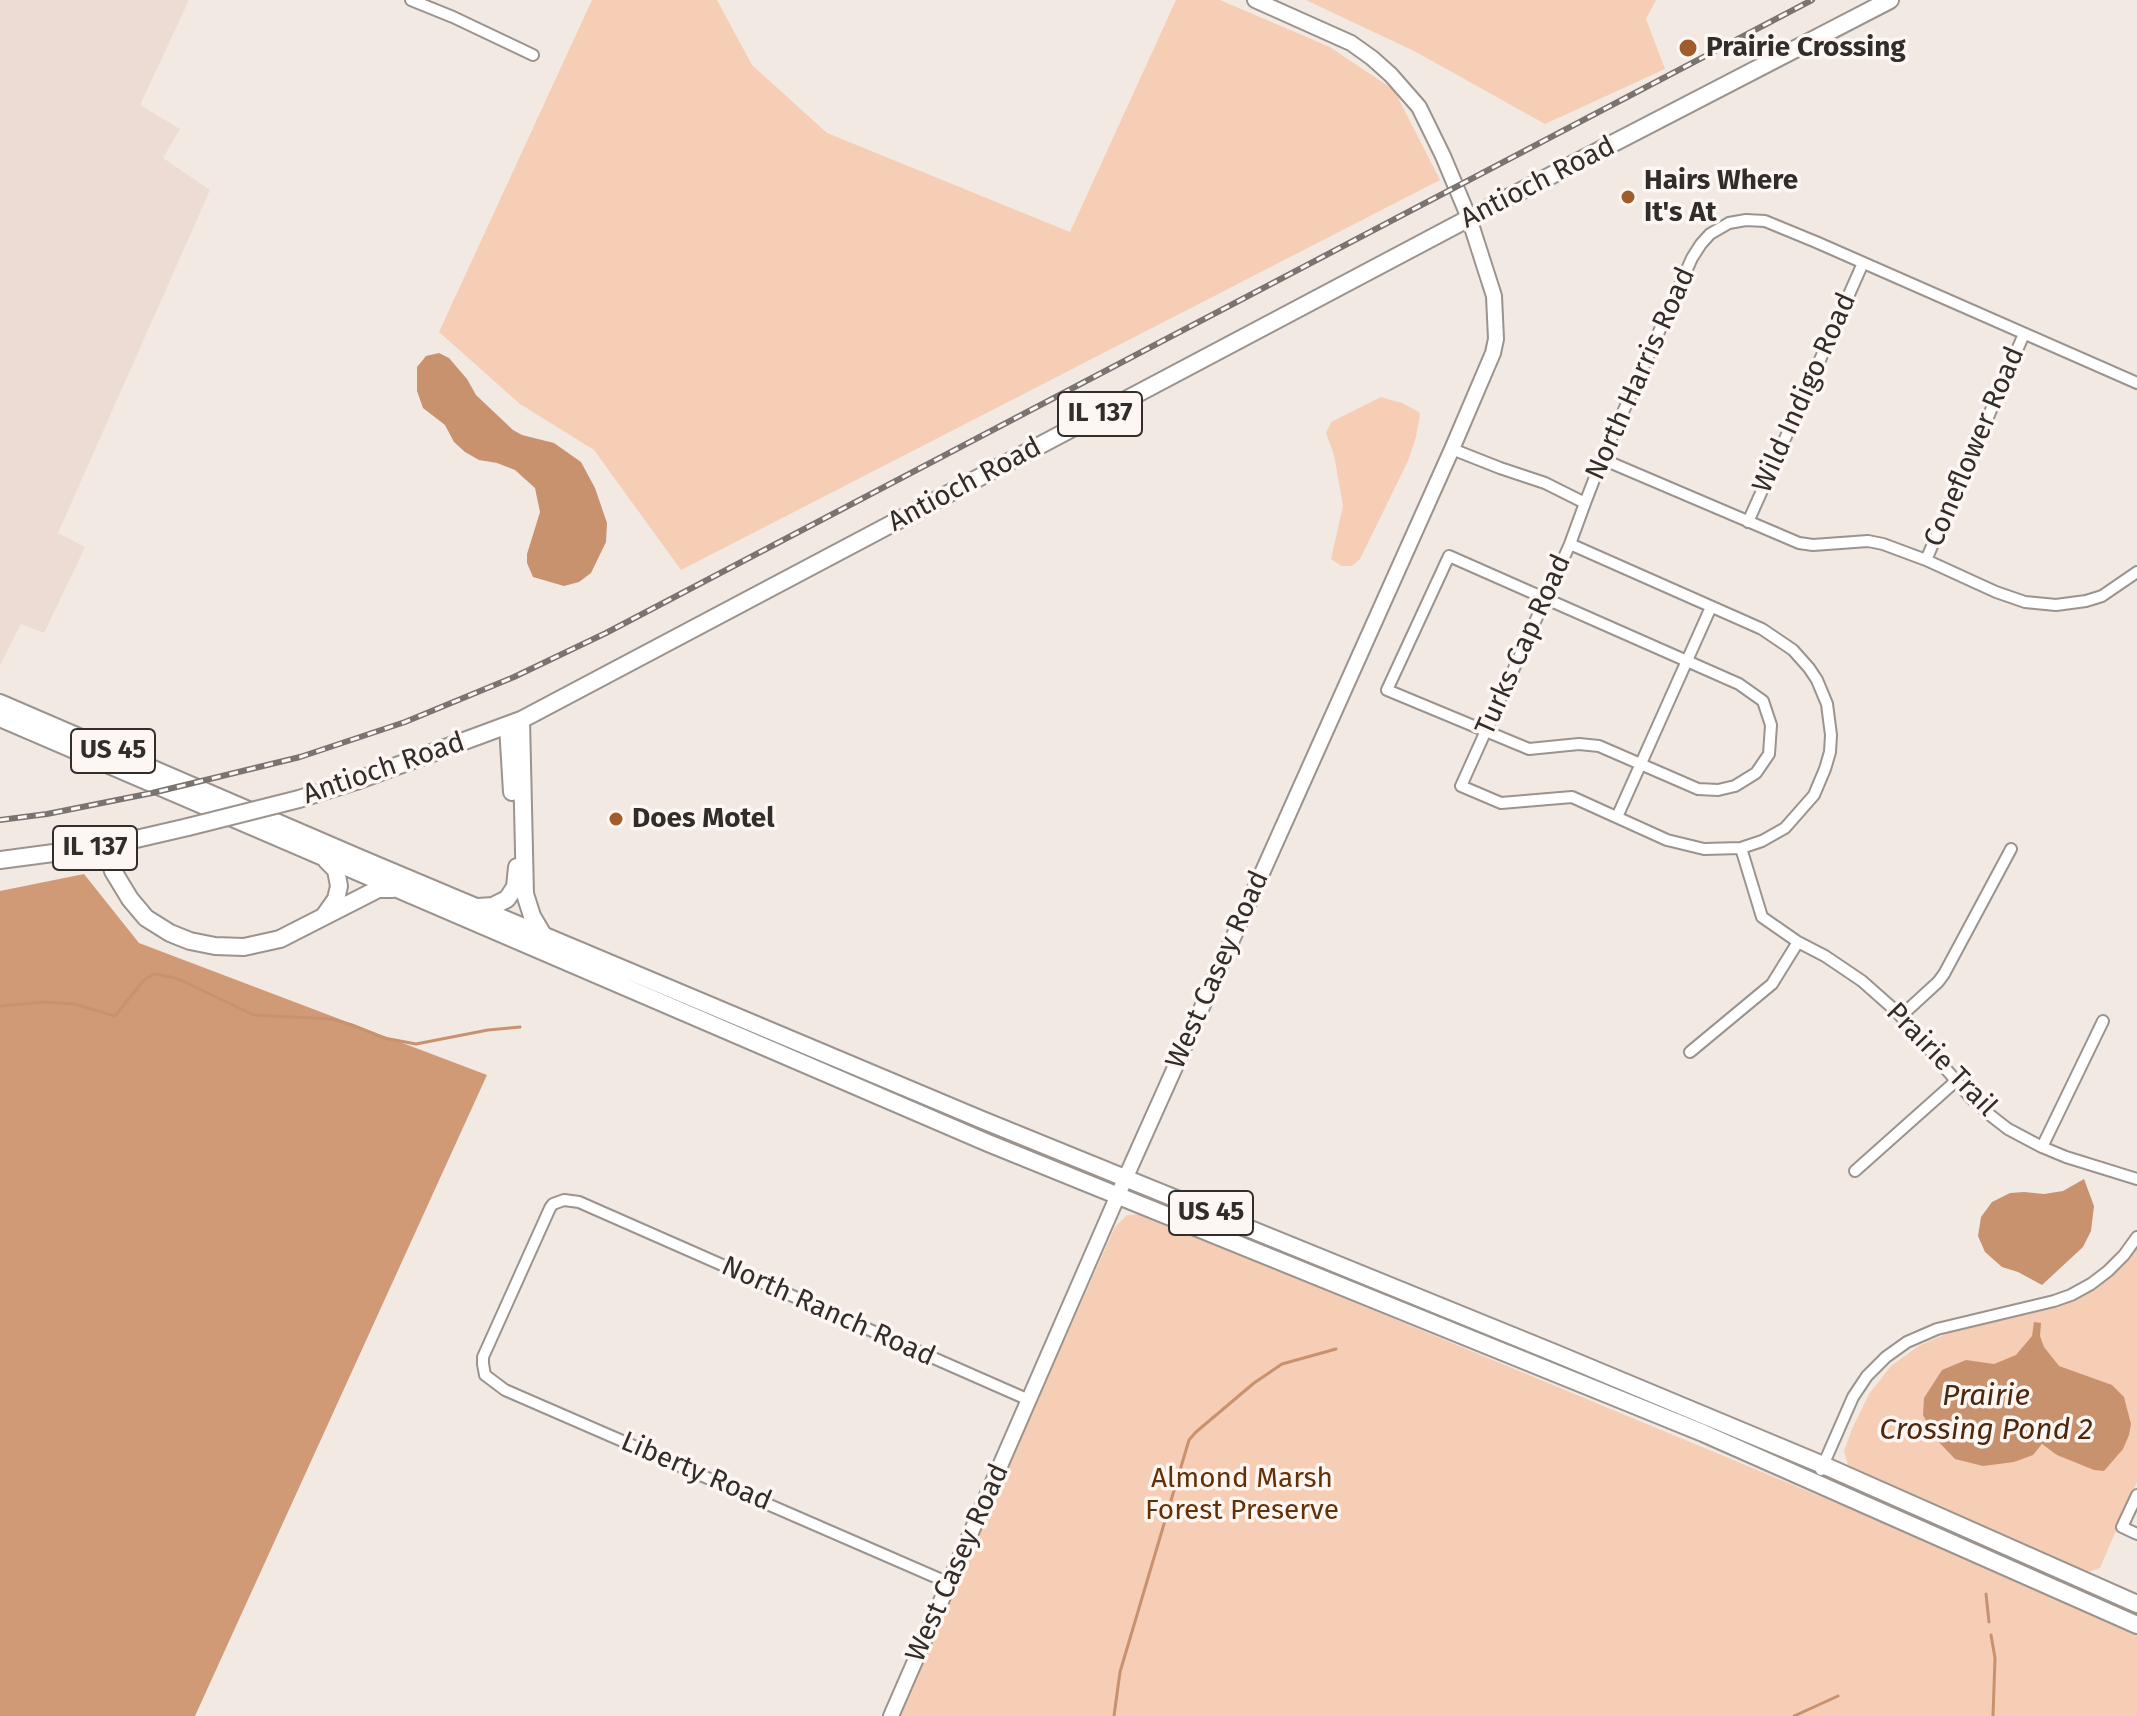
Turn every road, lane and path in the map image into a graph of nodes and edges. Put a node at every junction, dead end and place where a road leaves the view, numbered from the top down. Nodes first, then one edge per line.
1 (411, 0) edge
2 (1255, 0) edge
3 (1890, 0) edge
4 (533, 55) dead end
5 (1469, 218) junction
6 (1863, 263) junction
7 (2024, 334) junction
8 (2137, 383) edge
9 (1452, 449) junction
10 (1602, 459) junction
11 (1585, 503) junction
12 (1748, 522) junction
13 (1570, 544) junction
14 (1926, 560) junction
15 (2137, 572) edge
16 (1545, 598) junction
17 (1711, 607) junction
18 (1687, 660) junction
19 (0, 703) edge
20 (0, 718) edge
21 (515, 723) junction
22 (1486, 731) junction
23 (1641, 764) junction
24 (1617, 817) junction
25 (106, 846) junction
26 (1741, 848) junction
27 (2011, 849) dead end
28 (321, 856) junction
29 (0, 860) edge
30 (398, 889) junction
31 (478, 907) junction
32 (323, 917) junction
33 (542, 933) junction
34 (1798, 942) junction
35 (1901, 1016) junction
36 (2103, 1021) dead end
37 (1690, 1052) dead end
38 (1956, 1081) junction
39 (2042, 1147) junction
40 (1855, 1171) dead end
41 (2137, 1179) edge
42 (1122, 1186) junction
43 (2137, 1237) edge
44 (494, 1334) joint
45 (1029, 1400) junction
46 (1823, 1465) junction
47 (1816, 1481) junction
48 (2137, 1495) edge
49 (2137, 1534) edge
50 (949, 1583) junction
51 (2137, 1604) edge
52 (2137, 1625) edge
53 (891, 1716) edge

1 - 4 street
2 - 5 main road, West Casey Road
3 - 5 main road, Antioch Road / IL 137
5 - 9 main road, West Casey Road
5 - 21 main road, Antioch Road / IL 137
6 - 7 street, North Harris Road
6 - 10 street, North Harris Road
6 - 12 street, Wild Indigo Road
7 - 8 street, North Harris Road
7 - 14 street, Coneflower Road
9 - 11 street, North Harris Road
9 - 42 main road, West Casey Road
10 - 11 street, North Harris Road
10 - 12 street
11 - 13 street, Turks Cap Road
12 - 14 street
13 - 16 street, Turks Cap Road
13 - 17 street
14 - 15 street
16 - 18 street
16 - 22 street, Turks Cap Road
16 - 22 street
17 - 18 street
17 - 26 street
18 - 23 street
18 - 23 street
19 - 31 main road, US 45
20 - 28 main road, US 45
21 - 25 main road, Antioch Road / IL 137, bridge
21 - 31 main road
21 - 33 main road
22 - 23 street
22 - 24 street, Turks Cap Road
23 - 24 street
24 - 26 street
25 - 29 main road, Antioch Road / IL 137
25 - 32 main road
26 - 34 street, Prairie Trail
27 - 35 street
28 - 30 main road, US 45
28 - 32 main road
30 - 32 main road
30 - 42 main road, US 45
31 - 33 main road, US 45
33 - 42 main road, US 45
34 - 35 street, Prairie Trail
34 - 37 street
35 - 38 street, Prairie Trail
36 - 39 street
38 - 39 street, Prairie Trail
38 - 40 street
39 - 41 street, Prairie Trail
42 - 45 main road, West Casey Road
42 - 46 main road, US 45
42 - 47 main road, US 45
43 - 46 street
44 - 45 street, North Ranch Road
44 - 50 street, Liberty Road
45 - 50 main road, West Casey Road
46 - 47 street
46 - 51 main road, US 45
47 - 52 main road, US 45
48 - 49 street
50 - 53 main road, West Casey Road

